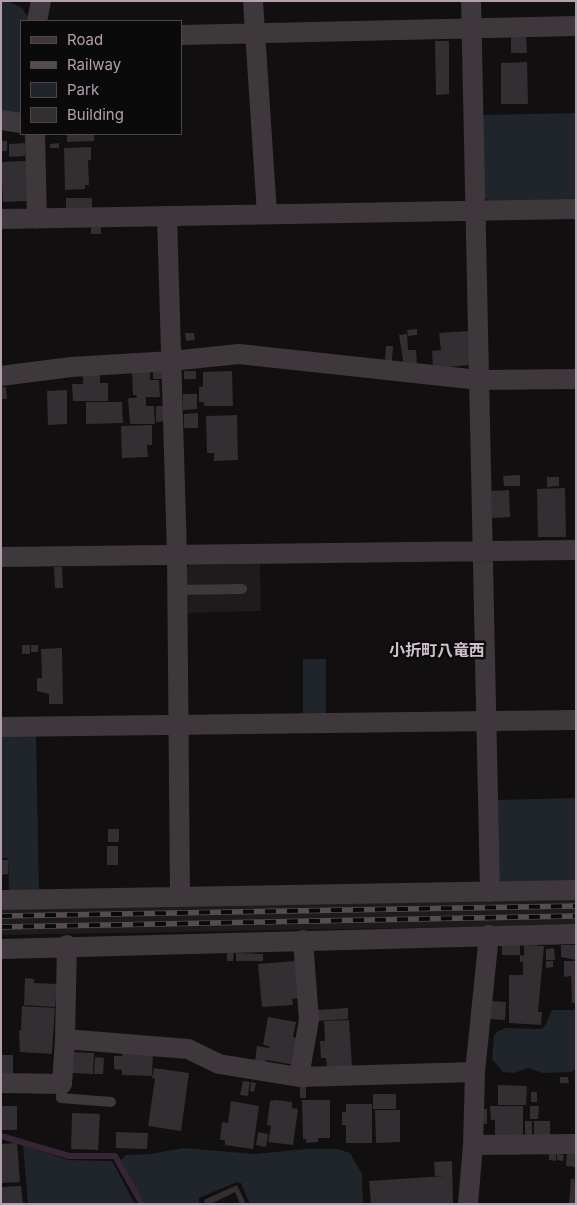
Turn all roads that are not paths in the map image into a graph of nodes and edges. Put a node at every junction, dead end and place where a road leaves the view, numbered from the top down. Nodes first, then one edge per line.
1 (253, 1) edge
2 (472, 1) edge
3 (576, 26) edge
4 (472, 29) junction
5 (255, 34) junction
6 (182, 35) edge
7 (1, 120) edge
8 (20, 123) edge
9 (35, 135) edge
10 (576, 209) edge
11 (476, 211) junction
12 (266, 214) junction
13 (167, 216) junction
14 (1, 219) edge
15 (37, 219) junction
16 (171, 361) junction
17 (1, 376) edge
18 (576, 378) edge
19 (479, 380) junction
20 (576, 550) edge
21 (483, 551) junction
22 (177, 555) junction
23 (1, 557) edge
24 (242, 589) dead end
25 (178, 590) junction
26 (576, 720) edge
27 (487, 721) junction
28 (178, 725) junction
29 (1, 727) edge
30 (576, 890) edge
31 (490, 892) junction
32 (180, 896) junction
33 (1, 900) edge
34 (576, 934) edge
35 (489, 935) junction
36 (302, 940) junction
37 (66, 945) junction
38 (1, 949) edge
39 (65, 1040) junction
40 (475, 1072) junction
41 (299, 1077) junction
42 (1, 1083) edge
43 (62, 1084) junction
44 (112, 1102) dead end
45 (576, 1144) edge
46 (473, 1145) junction
47 (468, 1204) edge

1 - 5 street
2 - 4 street
3 - 4 street
4 - 5 street
4 - 11 street
5 - 6 street
5 - 12 street
7 - 8 street
9 - 15 street
10 - 11 street
11 - 12 street
11 - 19 street
12 - 13 street
13 - 15 street
13 - 16 street
14 - 15 street
16 - 17 street
16 - 19 street
16 - 22 street
18 - 19 street
19 - 21 street
20 - 21 street
21 - 22 street
21 - 27 street
22 - 23 street
22 - 25 street
24 - 25 lane
25 - 28 street
26 - 27 street
27 - 28 street
27 - 31 street
28 - 29 street
28 - 32 street
30 - 31 street
31 - 32 street
32 - 33 street
34 - 35 street
35 - 36 street
35 - 40 street
36 - 37 street
36 - 41 street
37 - 38 street
37 - 39 street
39 - 41 street
39 - 43 street
40 - 41 street
40 - 46 street
42 - 43 street
43 - 44 lane
45 - 46 street
46 - 47 street

